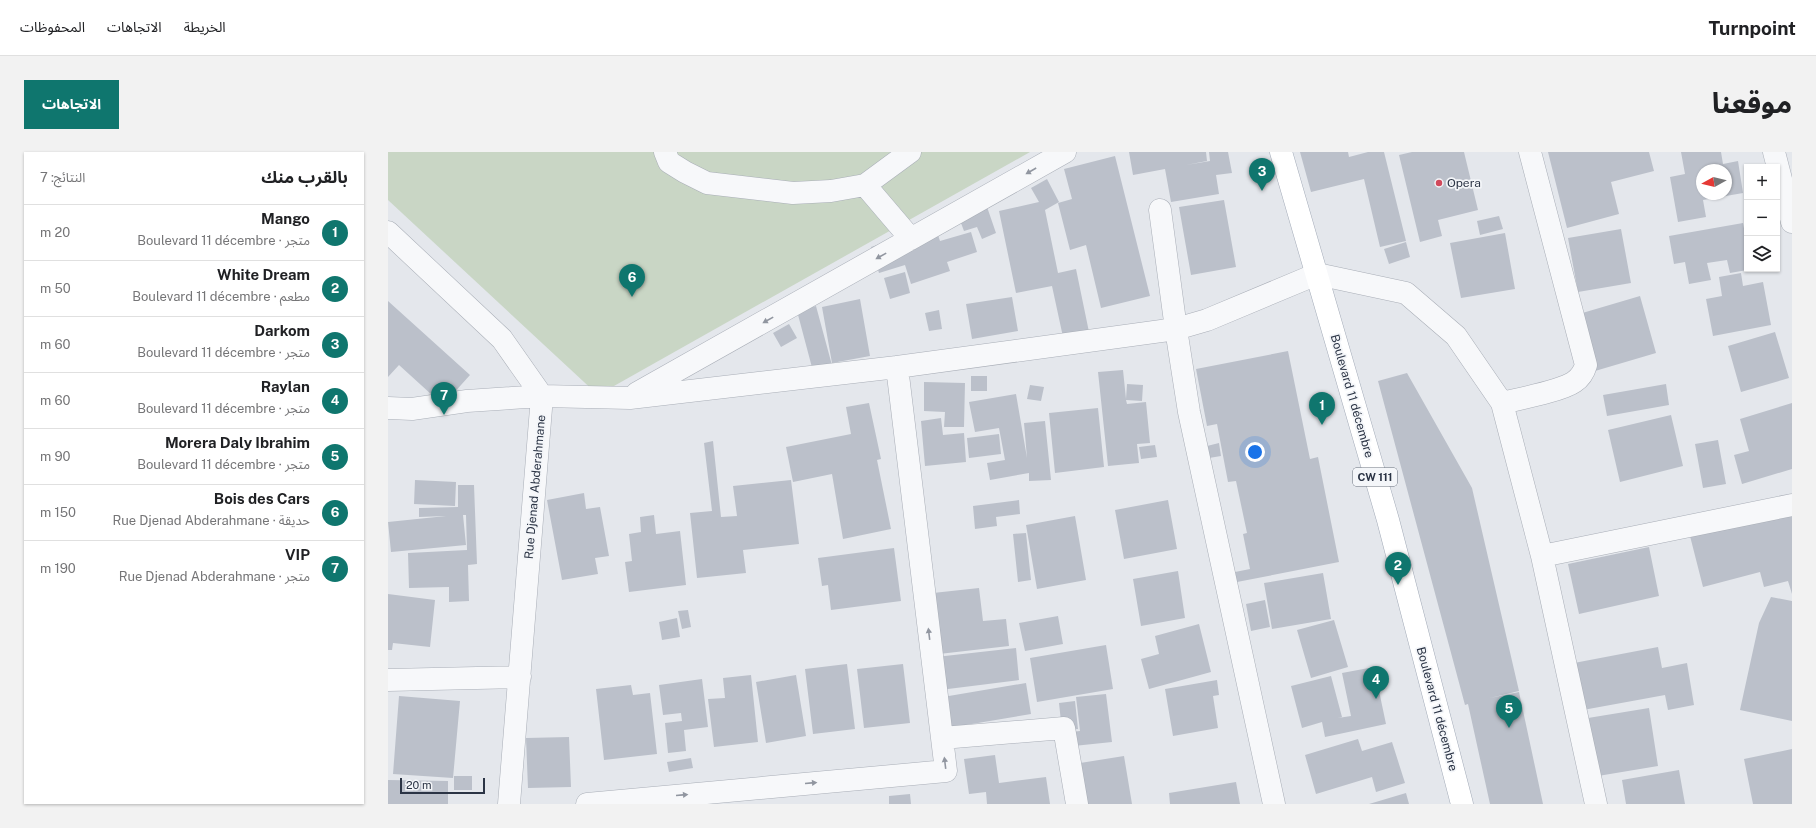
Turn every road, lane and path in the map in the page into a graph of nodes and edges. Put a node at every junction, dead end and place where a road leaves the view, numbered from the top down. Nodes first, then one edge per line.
1 (665, 152) edge
2 (910, 152) edge
3 (1065, 152) edge
4 (1281, 152) edge
5 (1530, 152) edge
6 (1774, 152) edge
7 (865, 185) junction
8 (1160, 210) dead end
9 (1792, 222) edge
10 (388, 232) edge
11 (911, 239) junction
12 (1317, 274) junction
13 (1176, 329) junction
14 (897, 367) junction
15 (542, 396) junction
16 (630, 398) junction
17 (1502, 403) junction
18 (388, 408) edge
19 (1792, 505) edge
20 (1542, 556) junction
21 (520, 678) junction
22 (388, 680) edge
23 (942, 738) junction
24 (509, 804) edge
25 (587, 804) edge
26 (1077, 804) edge
27 (1274, 804) edge
28 (1462, 804) edge
29 (1596, 804) edge

1 - 7 street
2 - 7 street
3 -> 11 street
4 - 12 main road, Boulevard 11 décembre / CW 111
5 - 17 street
6 - 9 street
7 - 11 street
8 - 13 street
10 - 15 street
11 -> 16 street
12 - 13 street
12 - 17 street
12 - 28 main road, Boulevard 11 décembre / CW 111
13 - 14 street
13 - 27 street
14 - 16 street
23 -> 14 street
15 - 16 street
15 - 18 street
15 - 21 street, Rue Djenad Abderahmane
17 - 20 street
19 - 20 street
20 - 29 street
21 - 22 street
21 - 24 street, Rue Djenad Abderahmane
25 -> 23 street
23 - 26 street

